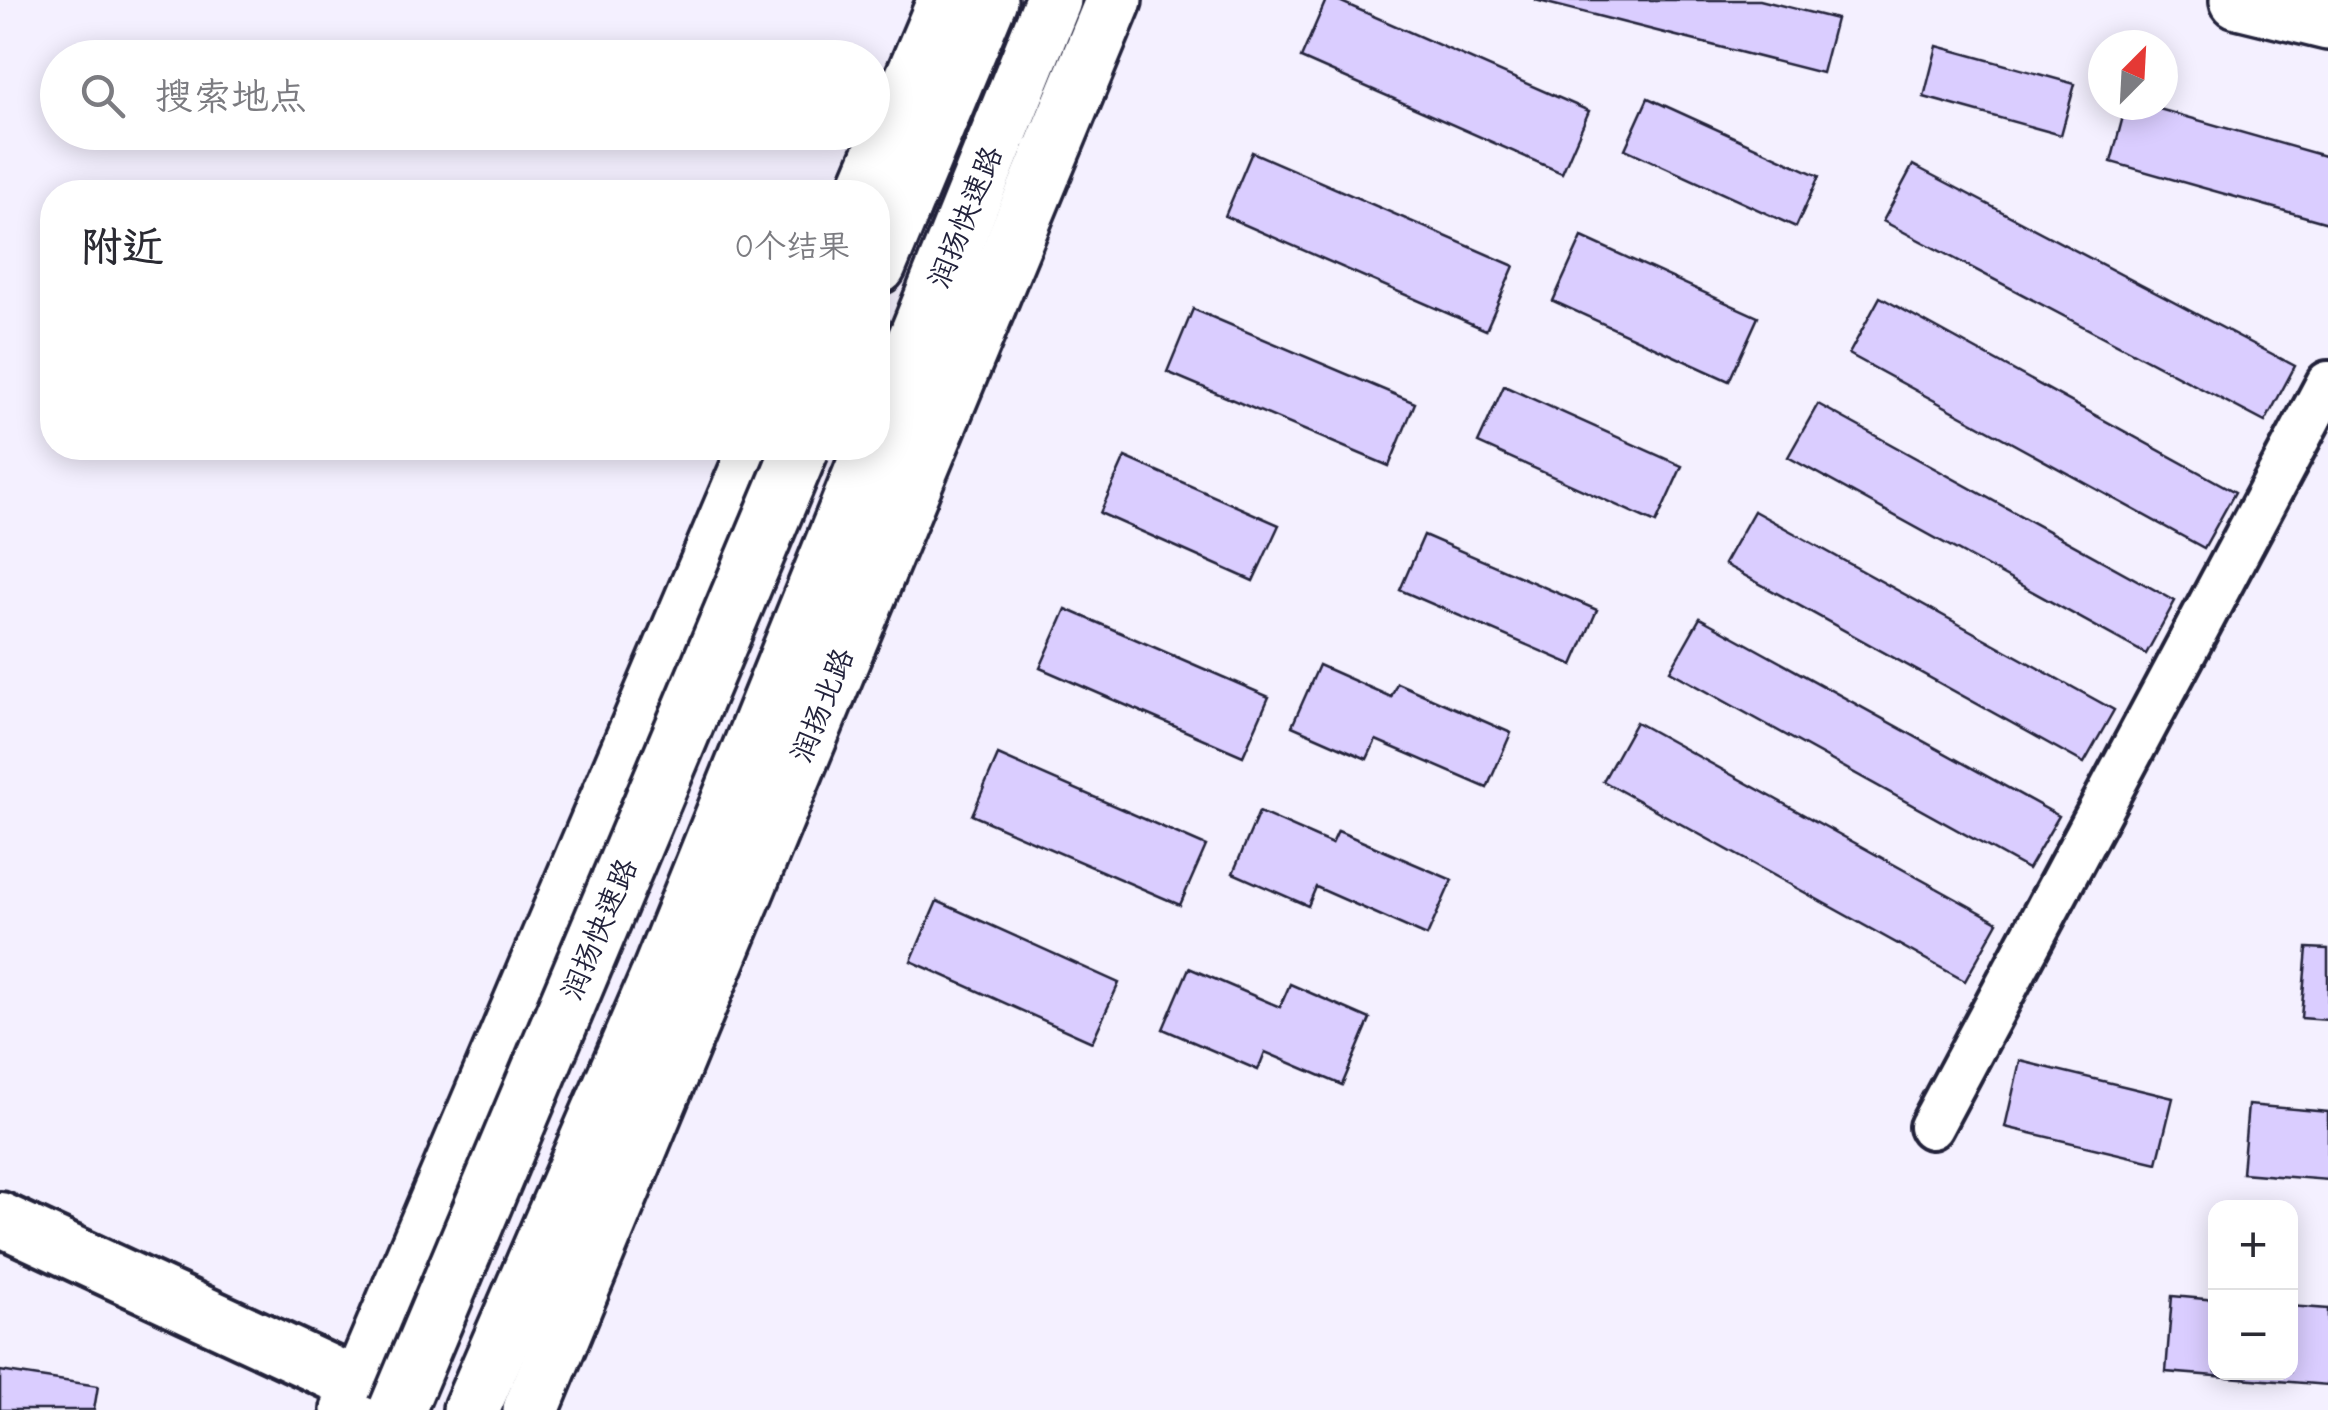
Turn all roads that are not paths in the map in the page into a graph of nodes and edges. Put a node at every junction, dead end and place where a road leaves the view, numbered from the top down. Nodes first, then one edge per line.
1 (946, 0) edge
2 (989, 0) edge
3 (1053, 0) edge
4 (1114, 0) edge
5 (2238, 0) edge
6 (2328, 22) edge
7 (890, 133) edge
8 (883, 150) edge
9 (870, 180) edge
10 (890, 237) edge
11 (2328, 383) edge
12 (890, 403) edge
13 (752, 460) edge
14 (796, 460) edge
15 (867, 460) edge
16 (1930, 1128) dead end
17 (0, 1219) edge
18 (369, 1402) edge
19 (412, 1410) edge
20 (471, 1410) edge
21 (531, 1410) edge

1 - 7 main road
2 - 10 main road, 润扬快速路
3 - 12 main road, 润扬快速路
4 - 21 main road, 润扬北路
5 - 6 main road
8 - 9 main road
11 - 16 street
13 - 18 main road
14 - 18 main road, 润扬快速路, bridge
15 - 20 main road
17 - 18 street
18 - 19 street

